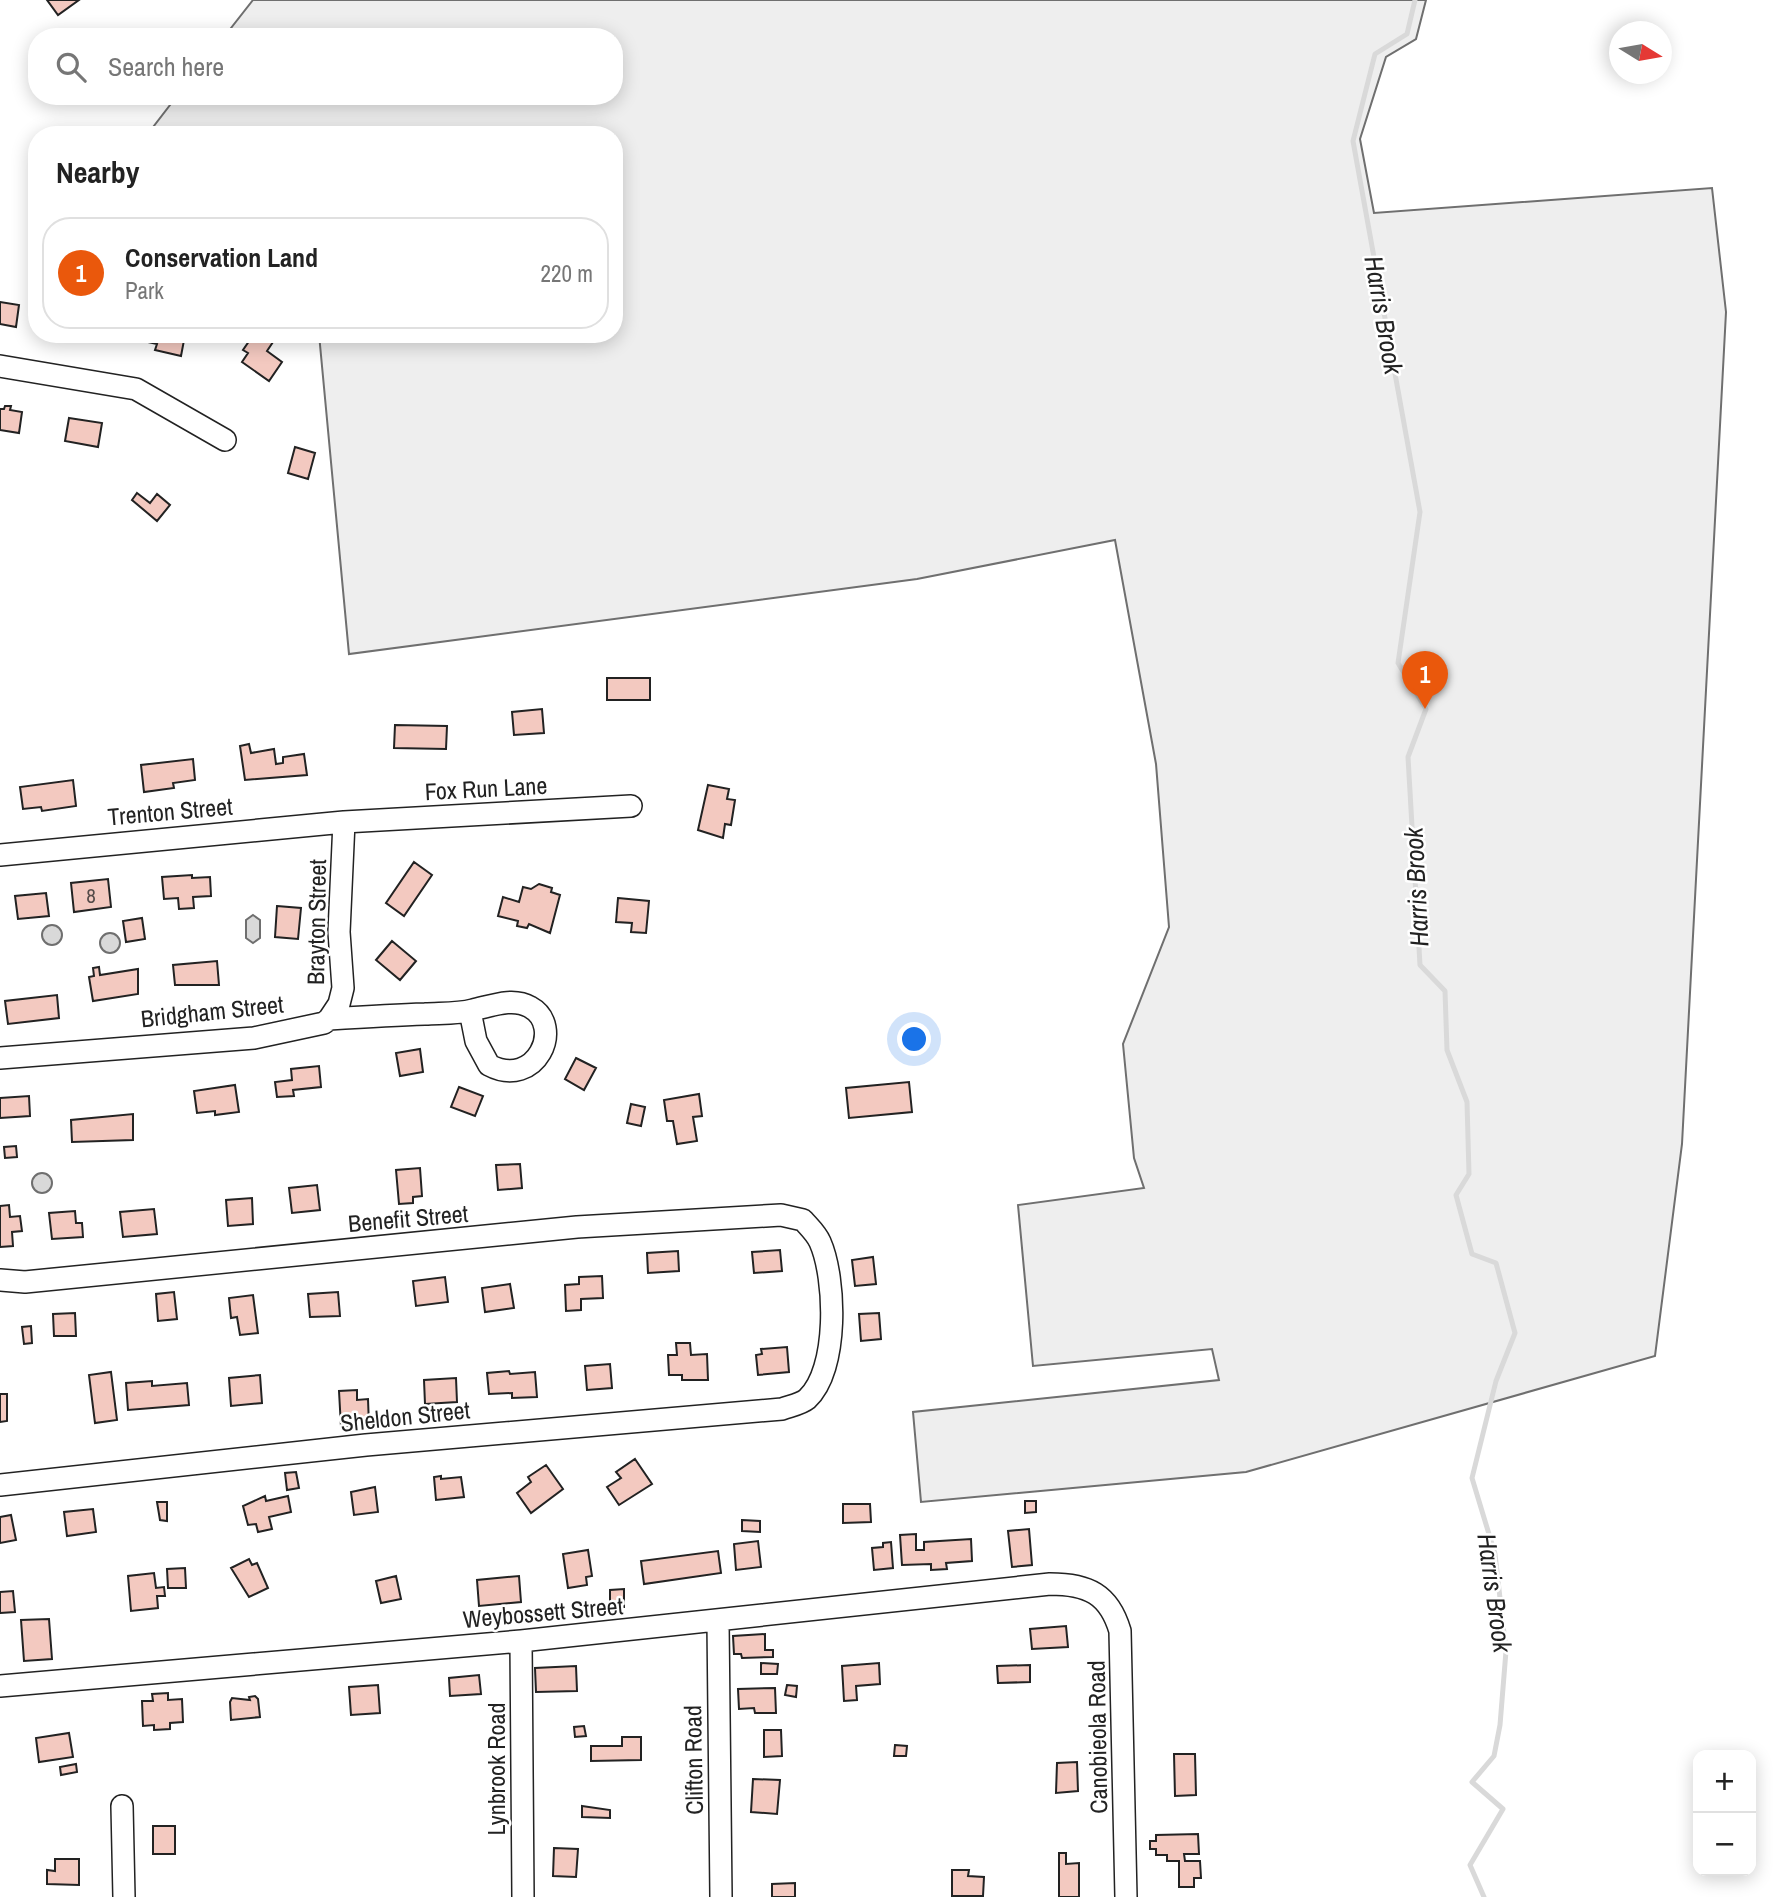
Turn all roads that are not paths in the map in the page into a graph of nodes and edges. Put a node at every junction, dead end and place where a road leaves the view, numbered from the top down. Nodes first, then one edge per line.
1 (0, 366) edge
2 (225, 440) dead end
3 (631, 806) dead end
4 (344, 822) junction
5 (0, 855) edge
6 (470, 1011) dead end
7 (329, 1019) junction
8 (0, 1058) edge
9 (0, 1280) edge
10 (812, 1393) joint
11 (0, 1485) edge
12 (1090, 1588) joint
13 (718, 1622) junction
14 (521, 1641) junction
15 (0, 1686) edge
16 (122, 1806) dead end
17 (124, 1897) edge
18 (523, 1897) edge
19 (721, 1897) edge
20 (1126, 1897) edge

1 - 2 street
3 - 4 street, Fox Run Lane
4 - 5 street, Trenton Street
4 - 7 street, Brayton Street
6 - 7 street, Bridgham Street
7 - 8 street, Bridgham Street
9 - 10 street, Benefit Street
10 - 11 street, Sheldon Street
12 - 13 street, Weybossett Street
12 - 20 street, Canobieola Road
13 - 14 street, Weybossett Street
13 - 19 street, Clifton Road
14 - 15 street, Weybossett Street
14 - 18 street, Lynbrook Road
16 - 17 street

